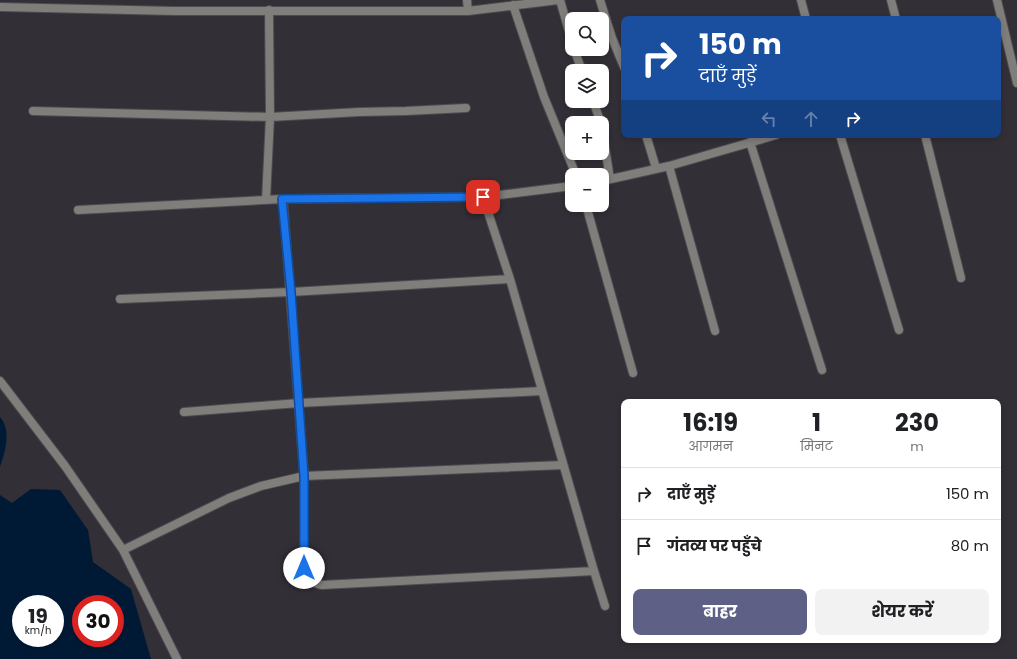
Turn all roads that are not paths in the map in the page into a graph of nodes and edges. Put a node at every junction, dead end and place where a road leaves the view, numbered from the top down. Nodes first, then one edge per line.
1 (467, 0) edge
2 (559, 0) edge
3 (600, 0) edge
4 (801, 0) edge
5 (891, 0) edge
6 (997, 0) edge
7 (513, 6) junction
8 (0, 7) edge
9 (270, 10) junction
10 (468, 11) junction
11 (805, 16) edge
12 (895, 16) edge
13 (1001, 16) edge
14 (1001, 17) edge
15 (565, 19) edge
16 (621, 60) edge
17 (1017, 83) edge
18 (466, 108) dead end
19 (33, 111) dead end
20 (270, 117) junction
21 (647, 138) edge
22 (765, 138) edge
23 (841, 138) edge
24 (926, 138) edge
25 (750, 142) junction
26 (669, 166) junction
27 (573, 168) edge
28 (656, 168) junction
29 (609, 179) edge
30 (565, 187) edge
31 (483, 197) junction
32 (282, 199) junction
33 (266, 200) junction
34 (78, 210) dead end
35 (588, 212) edge
36 (961, 278) dead end
37 (510, 279) junction
38 (291, 292) junction
39 (120, 300) dead end
40 (899, 330) dead end
41 (715, 331) dead end
42 (822, 370) dead end
43 (633, 373) dead end
44 (0, 381) edge
45 (542, 391) junction
46 (299, 403) junction
47 (184, 412) dead end
48 (563, 465) junction
49 (304, 476) junction
50 (123, 550) junction
51 (594, 571) junction
52 (605, 606) dead end
53 (177, 659) edge

1 - 10 street
2 - 7 street
2 - 15 street
3 - 16 street
4 - 11 street
5 - 12 street
6 - 13 street
7 - 10 street
7 - 27 street
8 - 9 street
9 - 10 street
9 - 20 street
14 - 17 street
18 - 20 street
19 - 20 street
20 - 33 street
21 - 28 street
22 - 25 street
23 - 40 street
24 - 36 street
25 - 26 street
25 - 42 street
26 - 28 street
26 - 41 street
28 - 29 street
30 - 31 street
31 - 32 street
31 - 37 street
32 - 33 street
32 - 38 street
33 - 34 street
35 - 43 street
37 - 38 street
37 - 45 street
38 - 39 street
38 - 46 street
44 - 50 street
45 - 46 street
45 - 48 street
46 - 47 street
46 - 49 street
48 - 49 street
48 - 51 street
49 - 50 street
49 - 51 street
50 - 53 street
51 - 52 street

